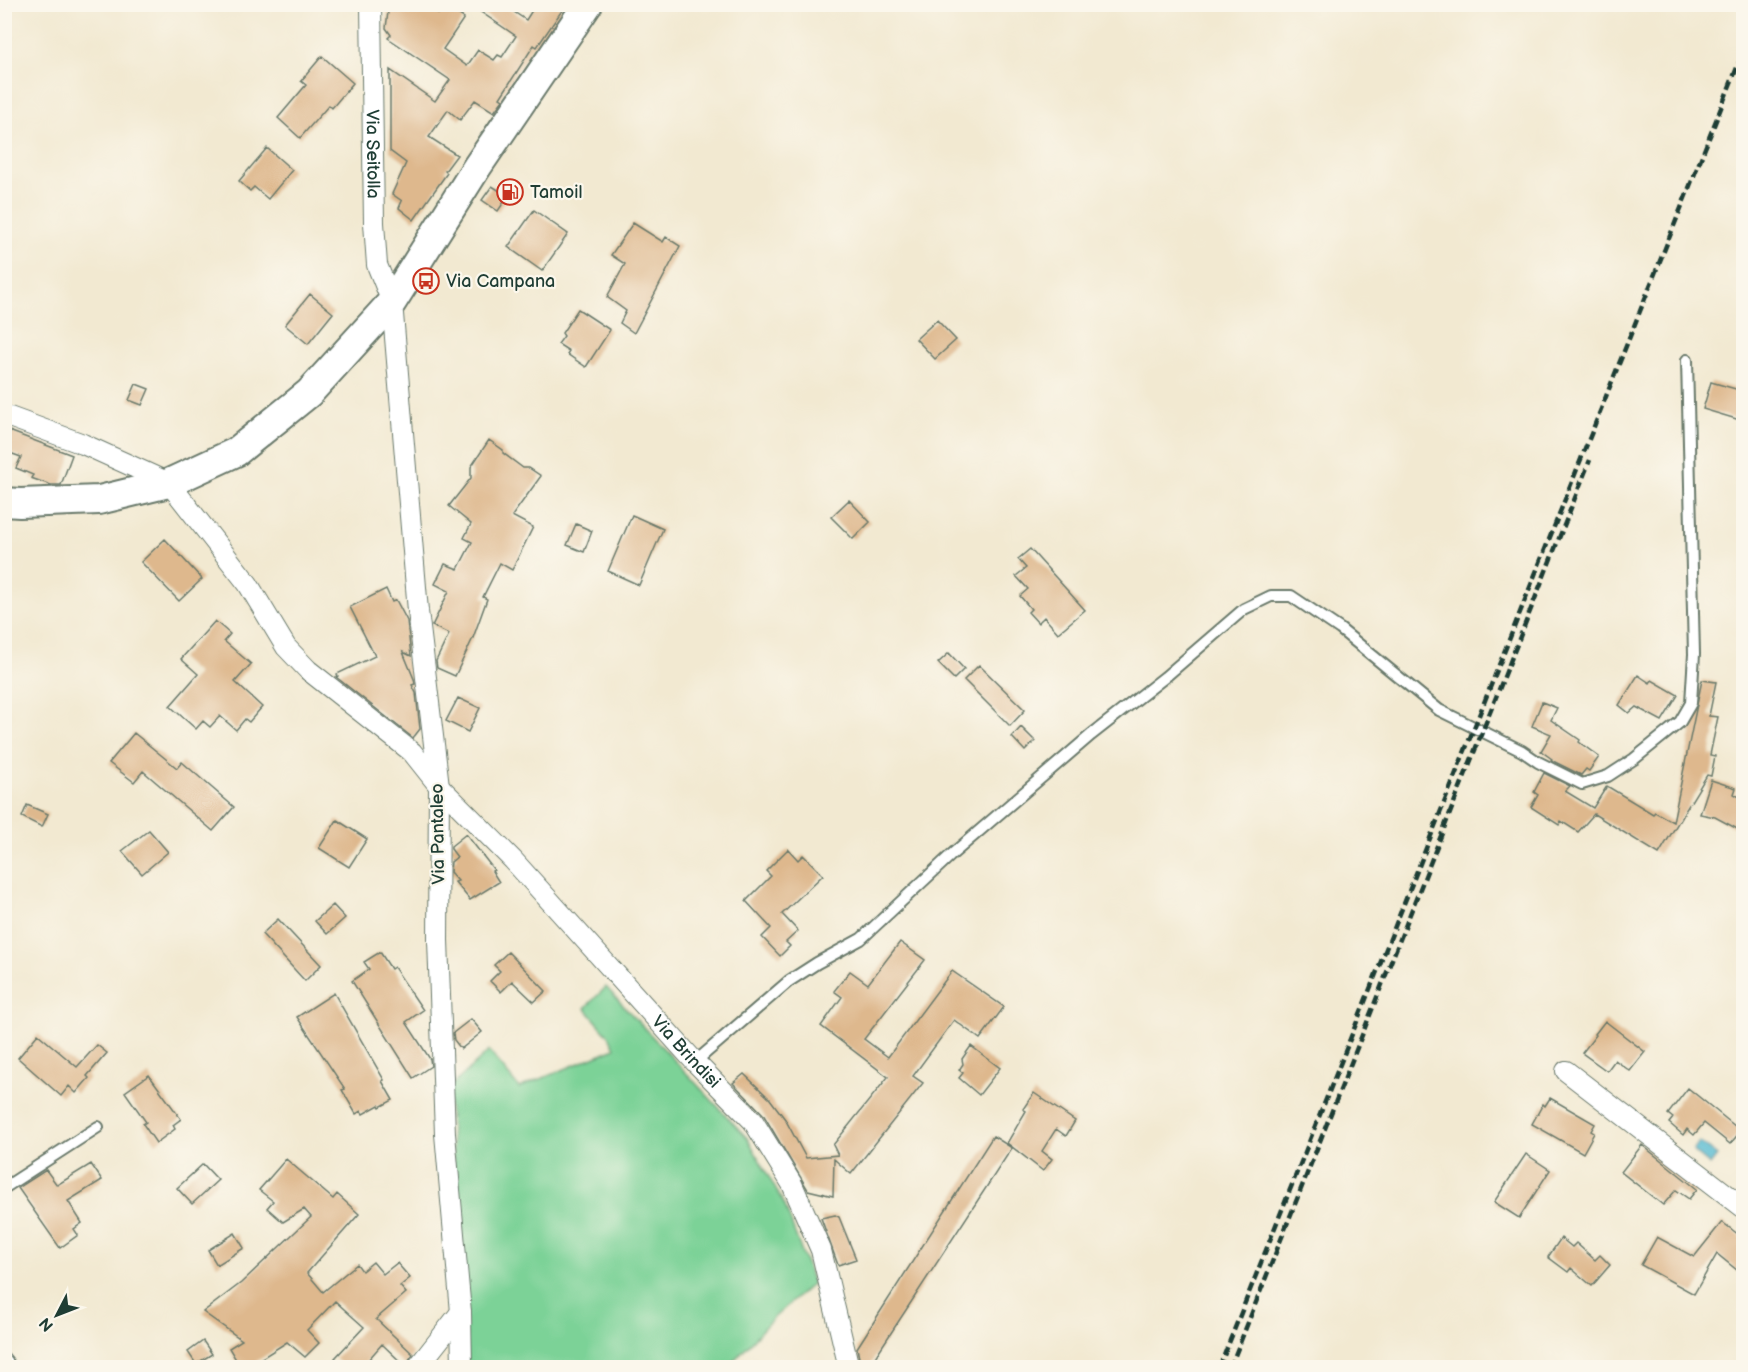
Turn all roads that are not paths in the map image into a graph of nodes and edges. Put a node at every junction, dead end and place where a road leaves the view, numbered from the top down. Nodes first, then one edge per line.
1 (371, 4) edge
2 (588, 4) edge
3 (392, 302) junction
4 (1687, 360) dead end
5 (4, 415) edge
6 (169, 483) junction
7 (4, 502) edge
8 (439, 786) junction
9 (695, 1062) junction
10 (1566, 1071) dead end
11 (98, 1127) dead end
12 (4, 1188) edge
13 (1743, 1208) edge
14 (461, 1311) junction
15 (4, 1358) edge
16 (12, 1368) edge
17 (417, 1368) edge
18 (462, 1368) edge
19 (849, 1368) edge

1 - 3 street, Via Seitolla
2 - 3 main road
3 - 6 main road
3 - 8 street, Via Pantaleo
4 - 9 lane
5 - 6 street
6 - 7 main road
6 - 8 street, Via Brindisi
8 - 9 street, Via Brindisi
8 - 14 street, Via Pantaleo
9 - 19 street, Via Brindisi
10 - 13 street
11 - 12 lane
14 - 17 street
14 - 18 street, Via Pantaleo
15 - 16 lane

